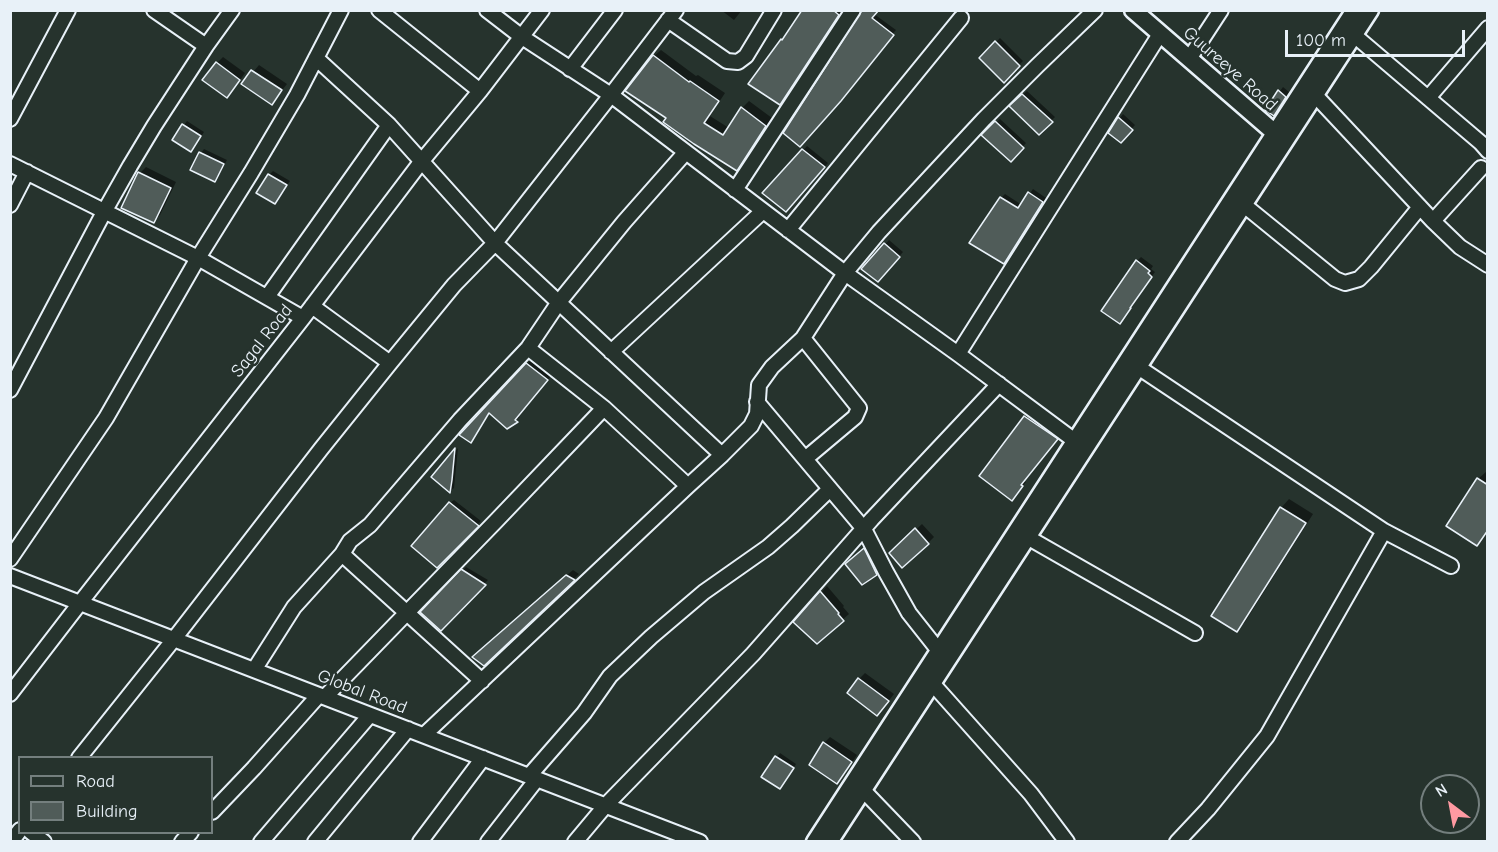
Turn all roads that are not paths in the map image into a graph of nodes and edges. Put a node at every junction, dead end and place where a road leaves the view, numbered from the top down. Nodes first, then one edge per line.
1 (68, 10) edge
2 (154, 10) edge
3 (232, 10) edge
4 (341, 10) edge
5 (379, 10) edge
6 (487, 10) edge
7 (542, 10) edge
8 (615, 10) edge
9 (774, 10) edge
10 (853, 10) edge
11 (1095, 10) edge
12 (1133, 10) edge
13 (1221, 10) edge
14 (1355, 10) edge
15 (1370, 10) edge
16 (672, 15) edge
17 (962, 18) dead end
18 (1488, 28) edge
19 (1160, 34) junction
20 (1354, 36) junction
21 (522, 37) junction
22 (206, 46) junction
23 (316, 58) junction
24 (1189, 59) junction
25 (570, 69) junction
26 (480, 91) junction
27 (611, 95) junction
28 (1315, 95) junction
29 (1428, 98) junction
30 (10, 119) edge
31 (389, 125) junction
32 (1275, 133) junction
33 (1485, 143) edge
34 (685, 153) junction
35 (422, 162) junction
36 (10, 164) edge
37 (1485, 167) edge
38 (27, 172) junction
39 (735, 190) junction
40 (10, 205) edge
41 (1244, 205) junction
42 (1420, 207) junction
43 (763, 211) junction
44 (104, 212) junction
45 (1433, 221) junction
46 (788, 230) junction
47 (495, 243) junction
48 (198, 258) junction
49 (1488, 264) edge
50 (846, 273) junction
51 (267, 297) junction
52 (559, 302) junction
53 (307, 312) junction
54 (803, 338) junction
55 (528, 348) junction
56 (611, 352) junction
57 (958, 354) junction
58 (390, 363) junction
59 (1138, 367) junction
60 (999, 384) junction
61 (10, 390) edge
62 (757, 402) junction
63 (604, 408) junction
64 (1079, 446) junction
65 (722, 455) junction
66 (805, 459) junction
67 (688, 486) junction
68 (830, 489) junction
69 (864, 529) junction
70 (1384, 531) junction
71 (1027, 537) junction
72 (342, 554) junction
73 (10, 559) edge
74 (1451, 566) dead end
75 (10, 576) edge
76 (80, 603) junction
77 (407, 614) junction
78 (1195, 633) dead end
79 (174, 639) junction
80 (939, 651) junction
81 (254, 670) junction
82 (482, 681) junction
83 (932, 683) junction
84 (10, 694) edge
85 (322, 696) junction
86 (370, 714) junction
87 (408, 729) junction
88 (424, 735) junction
89 (81, 756) edge
90 (483, 758) junction
91 (533, 777) junction
92 (863, 790) junction
93 (606, 805) junction
94 (213, 811) edge
95 (684, 839) edge
96 (826, 841) edge
97 (261, 842) edge
98 (315, 842) edge
99 (420, 842) edge
100 (488, 842) edge
101 (575, 842) edge
102 (700, 842) edge
103 (913, 842) edge
104 (1067, 842) edge
105 (1177, 842) edge

1 - 30 street
2 - 22 street
3 - 22 street
4 - 23 street
5 - 26 street
6 - 21 street
7 - 21 street, Sagal Road
8 - 25 street
9 - 16 street
10 - 39 street
11 - 50 street
12 - 19 street, Guureeye Road
13 - 24 street
14 - 32 street
15 - 20 street
16 - 27 street
17 - 46 street
18 - 29 street
19 - 24 street, Guureeye Road
19 - 57 street
20 - 28 street
20 - 29 street
21 - 25 street
21 - 26 street, Sagal Road
22 - 44 street
23 - 31 street
23 - 48 street
24 - 32 street, Guureeye Road
25 - 27 street
26 - 35 street, Sagal Road
27 - 34 street
27 - 47 street
28 - 41 street
28 - 42 street
29 - 33 street
31 - 35 street
31 - 51 street
32 - 64 street
34 - 39 street
34 - 52 street
35 - 47 street
35 - 53 street, Sagal Road
36 - 38 street
37 - 45 street
38 - 40 street
38 - 44 street
39 - 43 street
41 - 42 street
41 - 59 street
42 - 45 street
43 - 46 street
43 - 56 street
44 - 48 street
44 - 61 street
45 - 49 street
46 - 50 street
47 - 52 street
47 - 58 street
48 - 51 street
48 - 73 street
50 - 54 street
50 - 57 street
51 - 53 street
52 - 55 street
52 - 56 street
53 - 58 street
53 - 76 street, Sagal Road
54 - 62 street
54 - 66 street
55 - 63 street
55 - 72 street
56 - 65 street
57 - 60 street
58 - 79 street
59 - 64 street
59 - 70 street
60 - 64 street
60 - 69 street
62 - 65 street
62 - 66 street
63 - 67 street
63 - 77 street
64 - 71 street
64 - 80 street
65 - 67 street
66 - 68 street
67 - 82 street
68 - 69 street
68 - 91 street
69 - 80 street
69 - 93 street
70 - 74 street
70 - 105 street
71 - 78 street
71 - 83 street
72 - 77 street
72 - 81 street
75 - 76 street, Global Road
76 - 79 street, Global Road
76 - 84 street, Sagal Road
77 - 82 street
77 - 85 street
79 - 81 street, Global Road
79 - 89 street
80 - 96 street
81 - 85 street, Global Road
82 - 88 street
83 - 92 street
83 - 104 street
85 - 86 street, Global Road
85 - 94 street
86 - 87 street, Global Road
86 - 97 street
87 - 88 street, Global Road
87 - 98 street
88 - 90 street, Global Road
90 - 91 street, Global Road
90 - 99 street
91 - 93 street, Global Road
91 - 100 street
92 - 96 street
92 - 103 street
93 - 95 street, Global Road
93 - 101 street
95 - 102 street, Global Road

